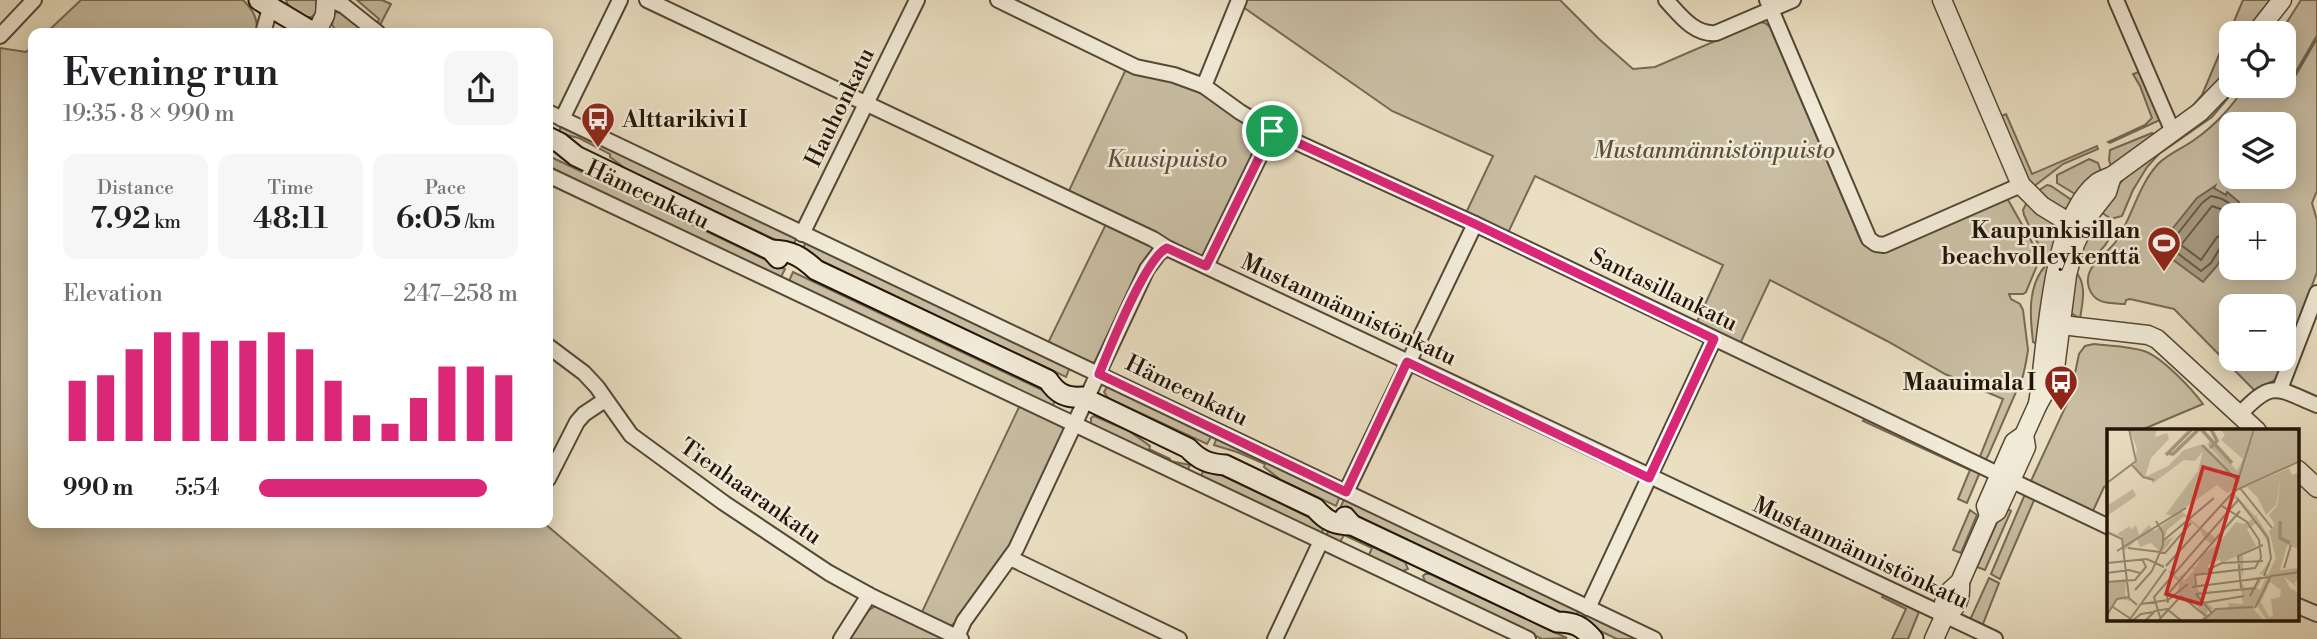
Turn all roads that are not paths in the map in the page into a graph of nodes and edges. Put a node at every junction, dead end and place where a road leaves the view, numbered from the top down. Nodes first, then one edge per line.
1 (34, 0) edge
2 (328, 0) edge
3 (620, 0) edge
4 (647, 0) edge
5 (917, 0) edge
6 (998, 0) edge
7 (1666, 0) edge
8 (1793, 0) edge
9 (1942, 0) edge
10 (2116, 0) edge
11 (2282, 0) edge
12 (1239, 1) edge
13 (268, 3) edge
14 (1769, 5) edge
15 (2268, 21) edge
16 (264, 28) edge
17 (307, 28) edge
18 (318, 28) edge
19 (373, 28) edge
20 (0, 36) edge
21 (1204, 86) junction
22 (2219, 91) edge
23 (866, 105) junction
24 (553, 114) edge
25 (562, 118) junction
26 (1272, 131) junction
27 (2173, 132) junction
28 (553, 140) edge
29 (553, 153) edge
30 (576, 156) junction
31 (553, 177) edge
32 (2021, 185) junction
33 (1475, 224) junction
34 (2076, 227) junction
35 (802, 234) junction
36 (1167, 248) junction
37 (1206, 266) junction
38 (2317, 293) edge
39 (2055, 324) junction
40 (1714, 339) junction
41 (553, 350) edge
42 (1407, 362) junction
43 (1099, 374) junction
44 (2280, 389) junction
45 (1084, 399) junction
46 (605, 400) junction
47 (2317, 405) edge
48 (2239, 415) junction
49 (1075, 424) junction
50 (2255, 429) edge
51 (553, 469) edge
52 (2300, 472) edge
53 (1649, 478) junction
54 (2005, 478) junction
55 (2317, 488) edge
56 (1346, 492) junction
57 (2107, 526) edge
58 (1321, 541) junction
59 (1010, 558) junction
60 (1422, 558) junction
61 (1410, 583) junction
62 (869, 595) junction
63 (2300, 607) edge
64 (1588, 608) junction
65 (2317, 614) edge
66 (1944, 617) junction
67 (1557, 622) junction
68 (958, 638) edge
69 (841, 639) edge
70 (1179, 639) edge
71 (1275, 639) edge
72 (1528, 639) edge
73 (1580, 639) edge
74 (1593, 639) edge
75 (1654, 639) edge
76 (1934, 639) edge
77 (1995, 639) edge

1 - 20 street
2 - 18 street
2 - 19 street
3 - 25 street
4 - 23 street, Mustanmännistönkatu
5 - 23 street, Hauhonkatu
6 - 21 street, Santasillankatu
7 - 14 street
8 - 14 street
9 - 32 street
10 - 27 street
11 - 15 street
12 - 21 street
13 - 16 street
13 - 17 main road
14 - 32 street
21 - 26 street, Santasillankatu
22 - 27 street
23 - 35 street, Hauhonkatu
23 - 36 street, Mustanmännistönkatu
24 - 25 street, Hämeenkatu
25 - 35 street, Hämeenkatu
26 - 33 street, Santasillankatu
26 - 37 street
27 - 34 street
28 - 30 main road, Hämeenkatu
29 - 30 main road, Hämeenkatu
30 - 45 main road, Hämeenkatu
31 - 49 street, Hämeenkatu
32 - 34 street
33 - 40 street, Santasillankatu
33 - 42 street
34 - 39 street
35 - 43 street, Hämeenkatu
36 - 37 street, Mustanmännistönkatu
36 - 43 street
37 - 42 street, Mustanmännistönkatu
38 - 44 street
39 - 48 street
39 - 54 street
40 - 53 street
40 - 54 street, Santasillankatu
41 - 46 street, Tienhaarankatu
42 - 53 street, Mustanmännistönkatu
42 - 56 street
43 - 45 street
43 - 56 street, Hämeenkatu
44 - 47 street
44 - 48 street
45 - 49 street
45 - 60 main road, Hämeenkatu
46 - 51 street
46 - 62 street, Tienhaarankatu
48 - 50 street
49 - 58 street, Hämeenkatu
49 - 59 street
52 - 55 street
53 - 64 street
53 - 66 street, Mustanmännistönkatu
54 - 57 street, Santasillankatu
54 - 66 street
56 - 64 street, Hämeenkatu
58 - 61 street, Hämeenkatu
58 - 71 street
59 - 68 street
59 - 70 street
60 - 61 street
60 - 67 main road, Hämeenkatu
61 - 72 street, Hämeenkatu
62 - 68 street, Tienhaarankatu
62 - 69 street
63 - 65 street
64 - 75 street, Hämeenkatu
66 - 76 street
66 - 77 street, Mustanmännistönkatu
67 - 73 main road, Hämeenkatu
67 - 74 main road, Hämeenkatu

